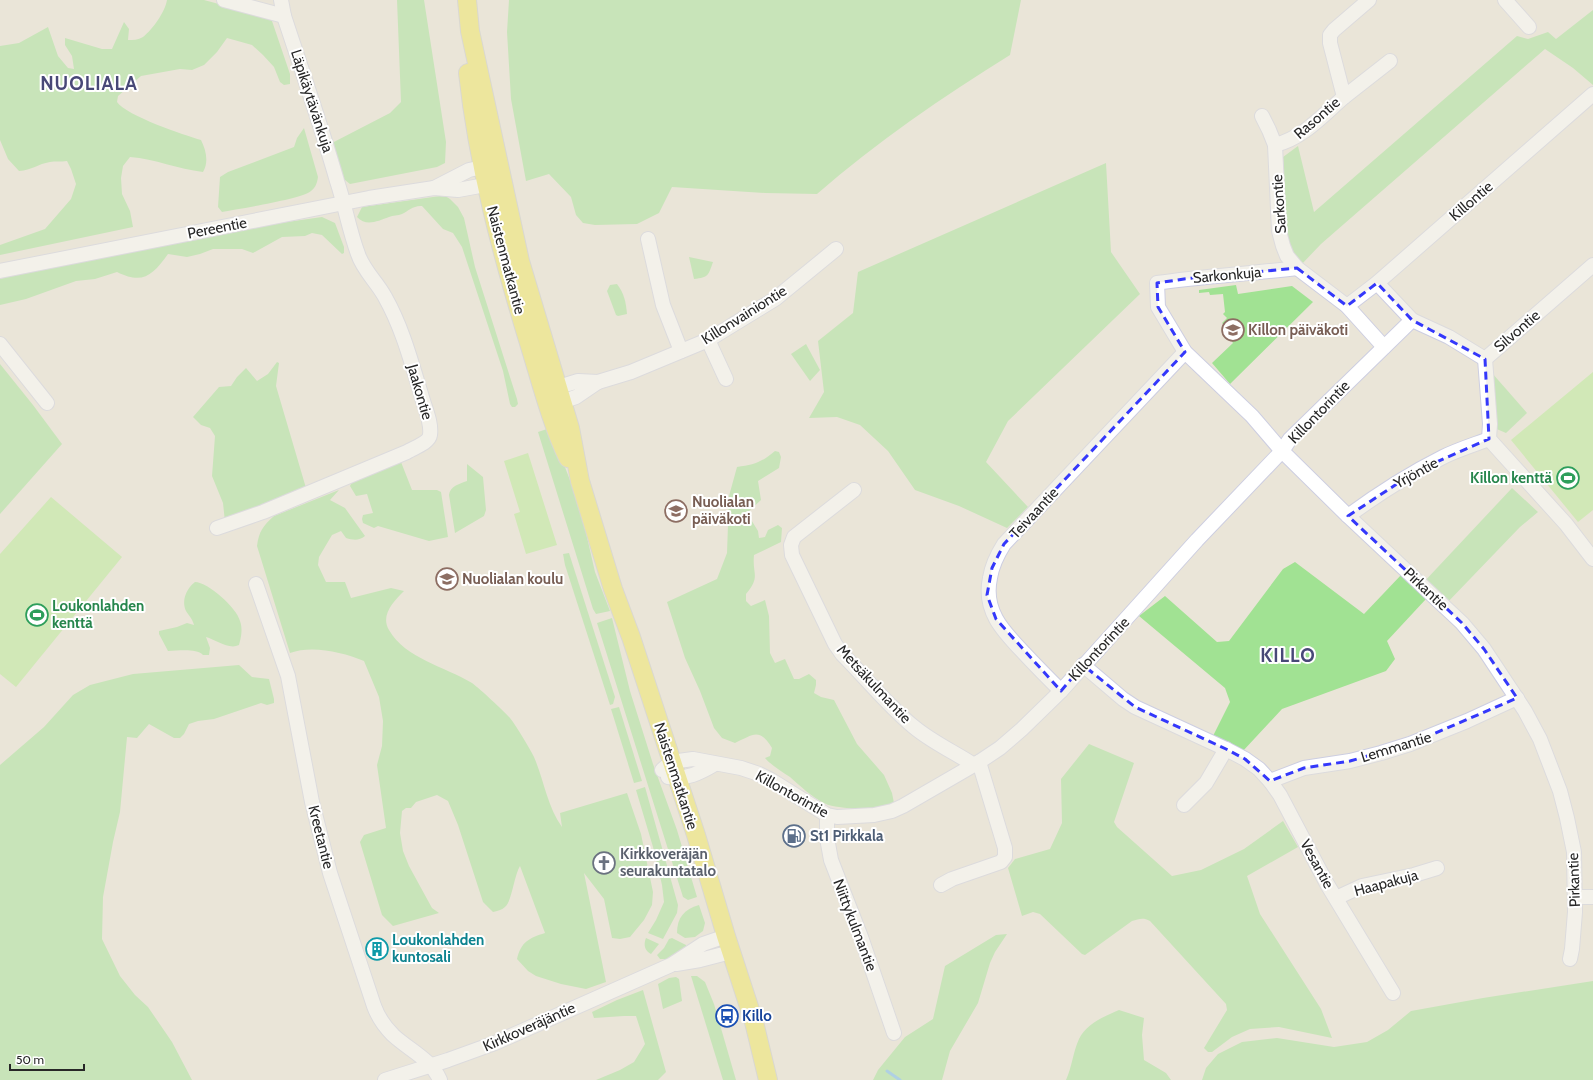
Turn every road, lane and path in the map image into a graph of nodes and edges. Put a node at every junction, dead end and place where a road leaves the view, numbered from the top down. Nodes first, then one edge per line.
1 (224, 0) edge
2 (281, 0) edge
3 (467, 0) edge
4 (1368, 0) edge
5 (1505, 0) edge
6 (284, 16) junction
7 (1529, 27) dead end
8 (1390, 61) dead end
9 (1593, 94) edge
10 (1344, 97) junction
11 (1262, 116) dead end
12 (1275, 145) junction
13 (490, 166) junction
14 (494, 184) junction
15 (434, 188) junction
16 (344, 203) junction
17 (648, 239) dead end
18 (836, 249) dead end
19 (1593, 265) edge
20 (1297, 268) junction
21 (0, 271) edge
22 (1157, 283) joint
23 (1377, 283) junction
24 (1347, 306) junction
25 (1412, 320) junction
26 (708, 340) junction
27 (0, 344) edge
28 (1384, 347) junction
29 (681, 350) junction
30 (1185, 352) junction
31 (1485, 359) junction
32 (726, 379) dead end
33 (553, 397) junction
34 (47, 403) dead end
35 (1489, 439) junction
36 (1282, 451) junction
37 (854, 490) dead end
38 (1348, 516) junction
39 (217, 528) dead end
40 (1593, 559) edge
41 (256, 584) dead end
42 (1083, 665) junction
43 (1060, 691) junction
44 (1517, 698) junction
45 (1226, 749) junction
46 (976, 764) junction
47 (668, 772) junction
48 (1270, 781) junction
49 (1184, 805) dead end
50 (827, 815) junction
51 (1437, 868) dead end
52 (941, 885) dead end
53 (1575, 897) junction
54 (1593, 897) edge
55 (1336, 898) junction
56 (723, 945) junction
57 (1570, 959) dead end
58 (1393, 993) dead end
59 (894, 1033) dead end
60 (431, 1065) junction
61 (384, 1080) edge
62 (440, 1080) edge
63 (762, 1080) edge
64 (768, 1080) edge

1 - 6 street
2 - 6 street, Läpikäytävänkuja
3 - 13 main road, Naistenmatkantie
4 - 10 street, Rasontie
5 - 7 street
6 - 16 street, Läpikäytävänkuja
8 - 10 street
9 - 23 street, Killontie
10 - 12 street, Rasontie
11 - 12 street, Sarkontie
12 - 20 street, Sarkontie
13 - 14 main road, Naistenmatkantie
13 - 15 street, Pereentie
14 - 15 street, Pereentie
14 - 33 main road, Naistenmatkantie
15 - 16 street, Pereentie
16 - 21 street, Pereentie
16 - 39 street, Jaakontie
17 - 29 street
18 - 26 street, Killonvainiontie
19 - 31 street, Silvontie
20 - 22 street, Sarkonkuja
20 - 24 street, Sarkontie
22 - 30 street, Pirkantie
23 - 24 street, Killontie
23 - 25 street
24 - 28 street, Sarkontie
25 - 28 street, Killontorintie
25 - 31 street, Silvontie
26 - 29 street, Killonvainiontie
26 - 32 street
27 - 34 street
28 - 36 street, Killontorintie
29 - 33 street, Killonvainiontie
30 - 36 street, Pirkantie
30 - 43 street, Teivaantie
31 - 35 street
33 - 47 main road, Naistenmatkantie
35 - 38 street, Yrjöntie
35 - 40 street
36 - 38 street, Pirkantie
36 - 42 street, Killontorintie
37 - 46 street, Metsäkulmantie
38 - 44 street, Pirkantie
41 - 60 street, Kreetantie
42 - 43 street, Killontorintie
42 - 45 street, Vesantie
43 - 46 street, Killontorintie
44 - 48 street, Lemmantie
44 - 53 street, Pirkantie
45 - 48 street, Vesantie
45 - 49 street
46 - 50 street, Killontorintie
46 - 52 street
47 - 50 street, Killontorintie
47 - 56 main road, Naistenmatkantie
48 - 55 street, Vesantie
50 - 59 street, Niittykulmantie
51 - 55 street, Haapakuja
53 - 54 street
53 - 57 street, Pirkantie
55 - 58 street, Vesantie
56 - 60 street, Kirkkoveräjäntie
56 - 63 main road, Naistenmatkantie
56 - 64 main road, Naistenmatkantie
60 - 61 street, Kirkkoveräjäntie
60 - 62 street

